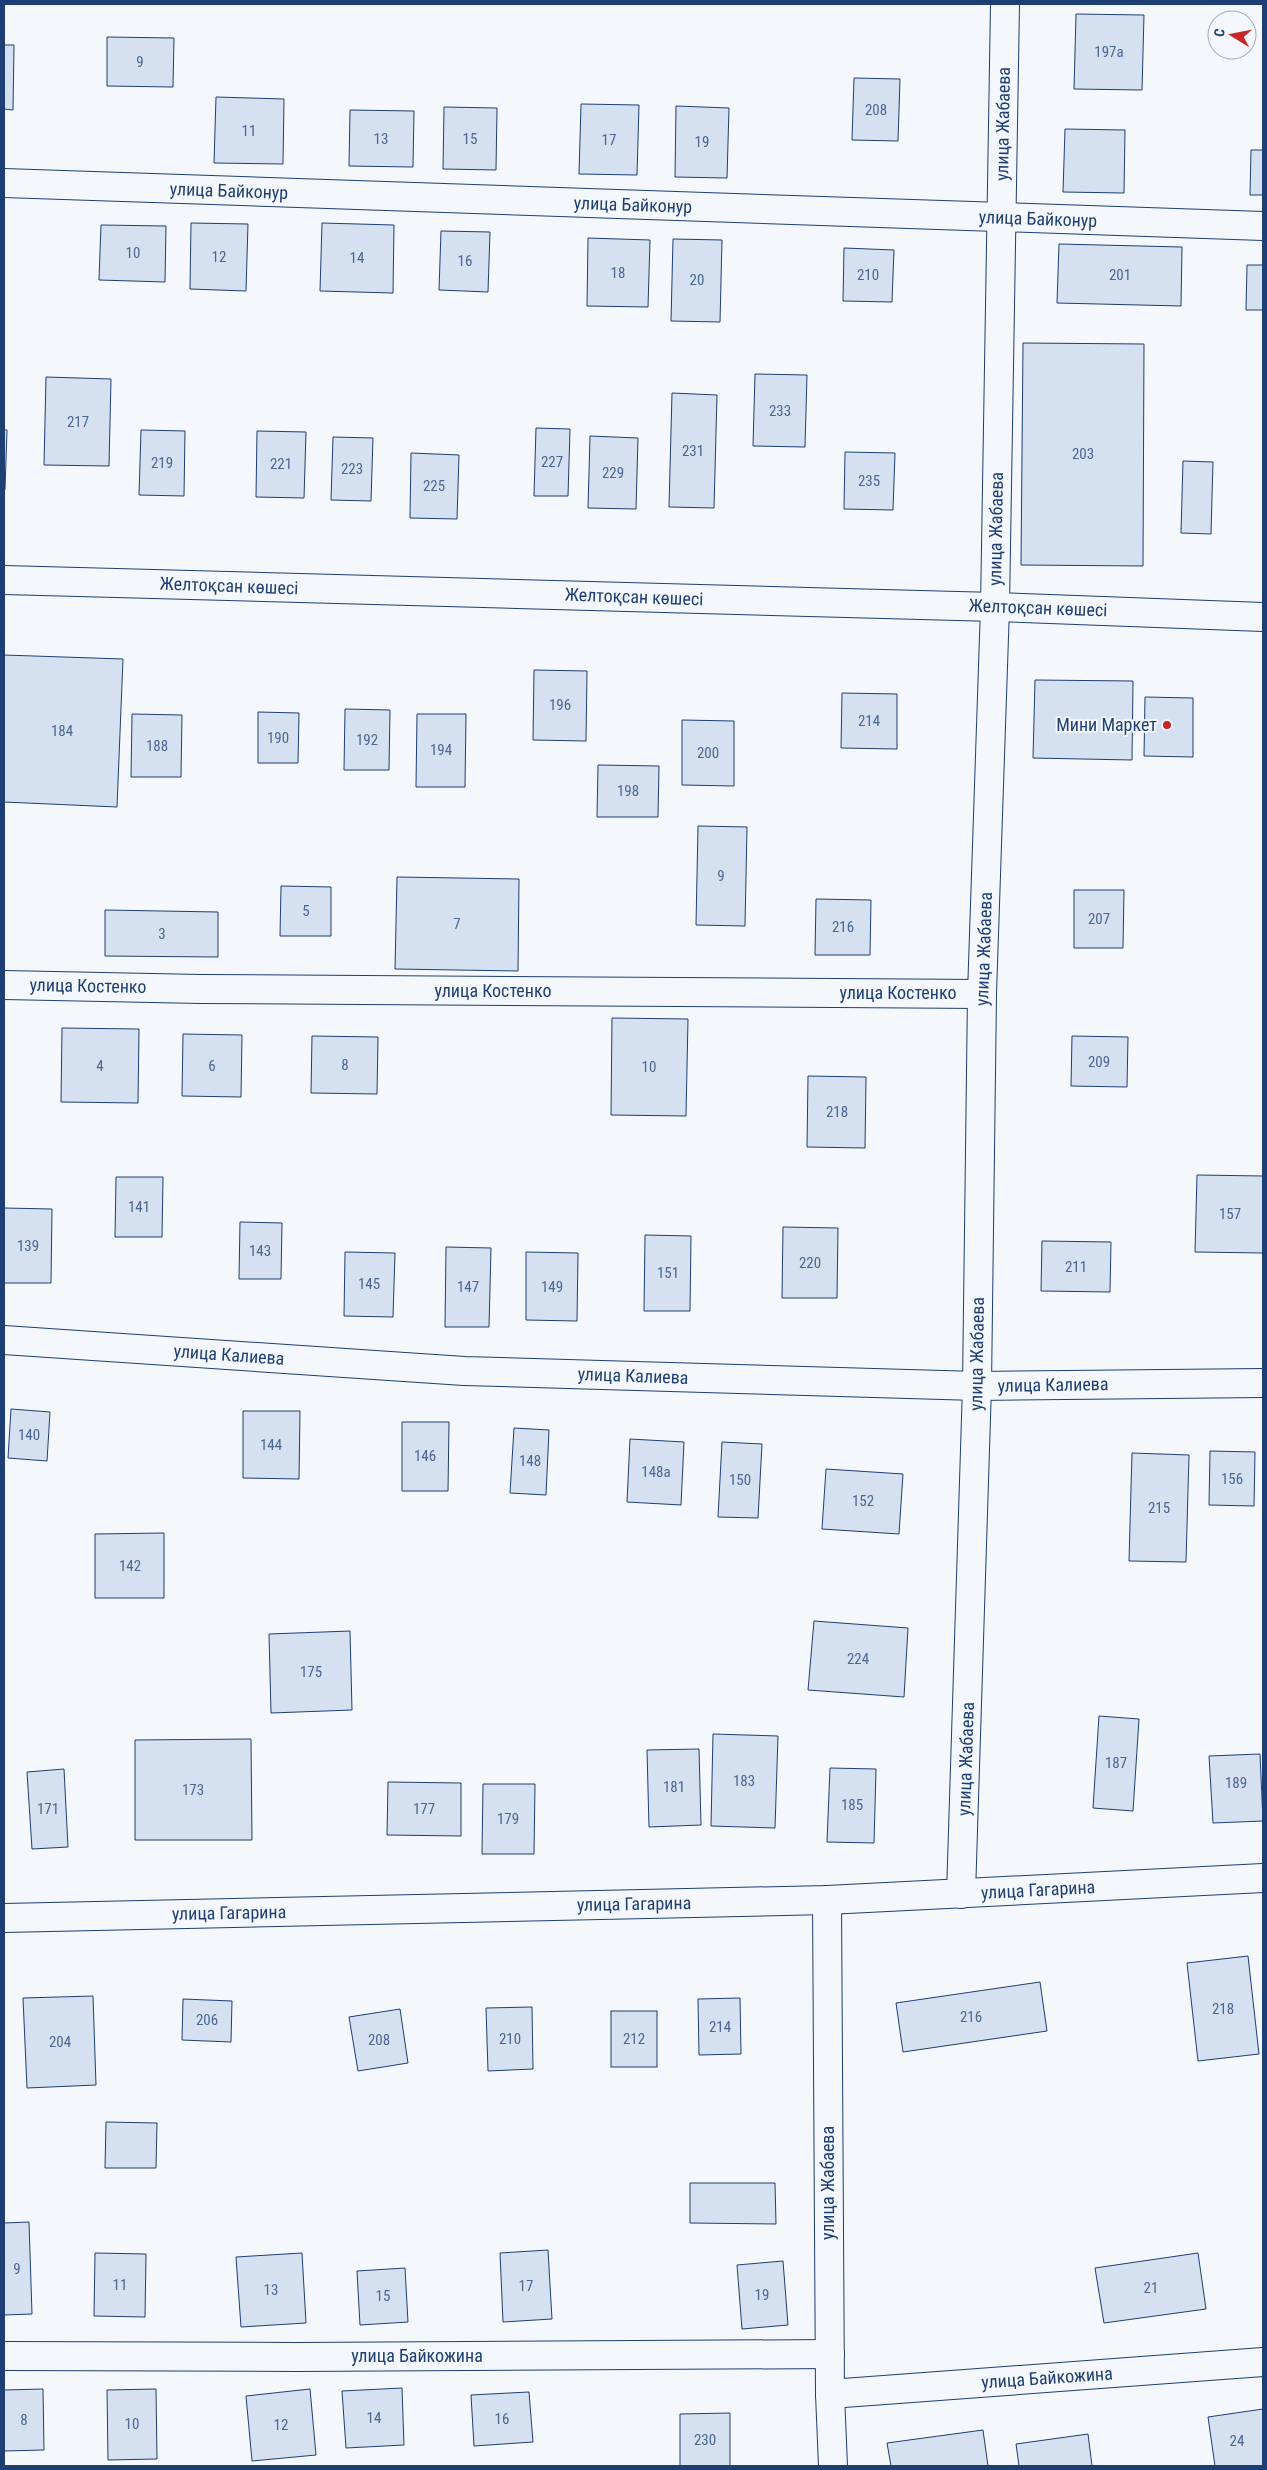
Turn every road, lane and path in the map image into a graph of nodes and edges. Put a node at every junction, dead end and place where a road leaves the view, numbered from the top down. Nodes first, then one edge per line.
1 (1005, 4) edge
2 (4, 183) edge
3 (1001, 218) junction
4 (1263, 226) edge
5 (4, 580) edge
6 (995, 606) junction
7 (1263, 617) edge
8 (4, 985) edge
9 (982, 994) junction
10 (4, 1340) edge
11 (1263, 1383) edge
12 (977, 1386) junction
13 (1263, 1878) edge
14 (961, 1894) junction
15 (827, 1900) junction
16 (4, 1918) edge
17 (830, 2354) junction
18 (4, 2356) edge
19 (1263, 2362) edge
20 (830, 2394) junction
21 (833, 2466) edge

1 - 3 street, улица Жабаева
2 - 3 street, улица Байконур
3 - 4 street, улица Байконур
3 - 6 street, улица Жабаева
5 - 6 street, Желтоқсан көшесі
6 - 7 street, Желтоқсан көшесі
6 - 9 street, улица Жабаева
8 - 9 street, улица Костенко
9 - 12 street, улица Жабаева
10 - 12 street, улица Калиева
11 - 12 street, улица Калиева
12 - 14 street, улица Жабаева
13 - 14 street, улица Гагарина
14 - 15 street, улица Гагарина
15 - 16 street, улица Гагарина
15 - 17 street, улица Жабаева
17 - 18 street, улица Байкожина
17 - 20 street, улица Жабаева
19 - 20 street, улица Байкожина
20 - 21 street, улица Жабаева

